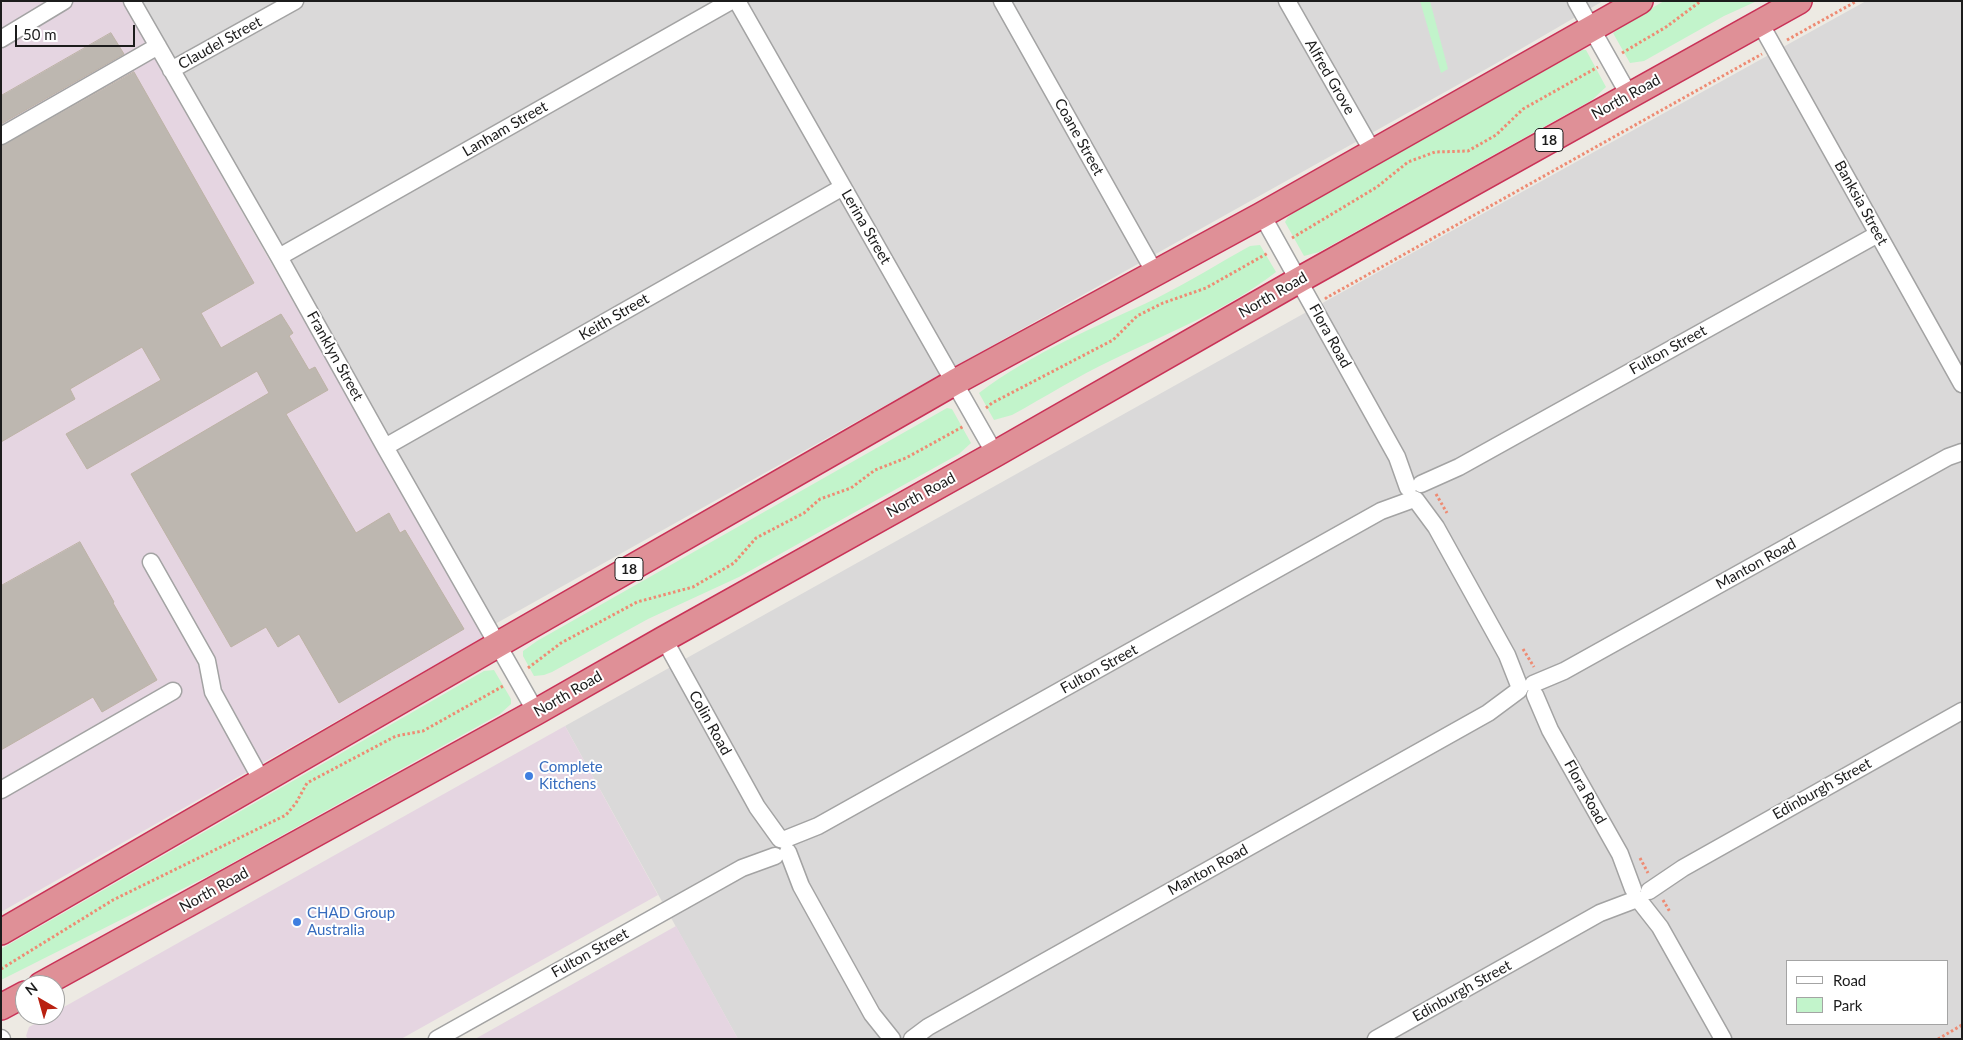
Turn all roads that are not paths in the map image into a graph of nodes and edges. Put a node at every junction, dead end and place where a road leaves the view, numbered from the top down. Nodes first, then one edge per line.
1 (64, 1) edge
2 (132, 1) edge
3 (295, 1) edge
4 (731, 1) edge
5 (737, 1) edge
6 (1002, 1) edge
7 (1287, 1) edge
8 (1576, 1) edge
9 (1640, 1) edge
10 (1799, 1) edge
11 (1760, 23) junction
12 (1592, 28) junction
13 (1, 39) edge
14 (158, 46) junction
15 (171, 70) junction
16 (1629, 95) junction
17 (1, 136) edge
18 (1373, 152) junction
19 (843, 187) junction
20 (1262, 215) junction
21 (1878, 234) junction
22 (279, 257) junction
23 (1155, 273) junction
24 (1299, 280) junction
25 (955, 382) junction
26 (1962, 384) edge
27 (1962, 446) edge
28 (385, 447) junction
29 (995, 454) junction
30 (1955, 454) edge
31 (1419, 491) junction
32 (151, 562) dead end
33 (664, 638) junction
34 (497, 644) junction
35 (1530, 690) junction
36 (173, 691) dead end
37 (1962, 711) edge
38 (536, 712) junction
39 (262, 781) junction
40 (1, 790) edge
41 (779, 848) junction
42 (1643, 889) junction
43 (1, 932) edge
44 (59, 975) edge
45 (15, 999) edge
46 (1, 1007) edge
47 (872, 1014) junction
48 (928, 1026) junction
49 (437, 1039) edge
50 (881, 1039) edge
51 (891, 1039) edge
52 (896, 1039) edge
53 (912, 1039) edge
54 (1376, 1039) edge
55 (1723, 1039) edge

1 - 13 street
2 - 14 street, Franklyn Street
3 - 15 street, Claudel Street
4 - 22 street, Lanham Street
5 - 19 street, Lerina Street
6 - 23 street, Coane Street
7 - 18 street, Alfred Grove
8 - 12 street
9 - 12 highway, 18
10 - 11 highway, North Road / 18
11 - 16 highway, North Road / 18
11 - 21 street, Banksia Street
12 - 16 street
12 - 18 highway, 18
14 - 15 street, Franklyn Street
14 - 17 street
15 - 22 street, Franklyn Street
16 - 24 highway, North Road / 18
18 - 20 highway, 18
19 - 25 street, Lerina Street
19 - 28 street, Keith Street
20 - 23 highway, 18
20 - 24 street, Flora Road
21 - 26 street, Banksia Street
21 - 31 street, Fulton Street
22 - 28 street, Franklyn Street
23 - 25 highway, 18
24 - 29 highway, North Road / 18
24 - 31 street, Flora Road
25 - 29 street, Lerina Street
25 - 34 highway, 18
27 - 30 street, Manton Road
28 - 34 street, Franklyn Street
29 - 33 highway, North Road / 18
30 - 35 street, Manton Road
31 - 35 street, Flora Road
31 - 41 street, Fulton Street
32 - 39 street
33 - 38 highway, North Road / 18
33 - 41 street, Colin Road
34 - 38 street, Franklyn Street
34 - 39 highway, 18
35 - 42 street, Flora Road
35 - 48 street, Manton Road
36 - 40 street
37 - 42 street, Edinburgh Street
38 - 44 highway, North Road / 18
39 - 43 highway, 18
41 - 47 street, Colin Road
41 - 49 street, Fulton Street
42 - 54 street, Edinburgh Street
42 - 55 street, Flora Road
45 - 46 highway
47 - 50 street, Colin Road
47 - 51 street, Colin Road
48 - 52 street, Manton Road
48 - 53 street, Manton Road

